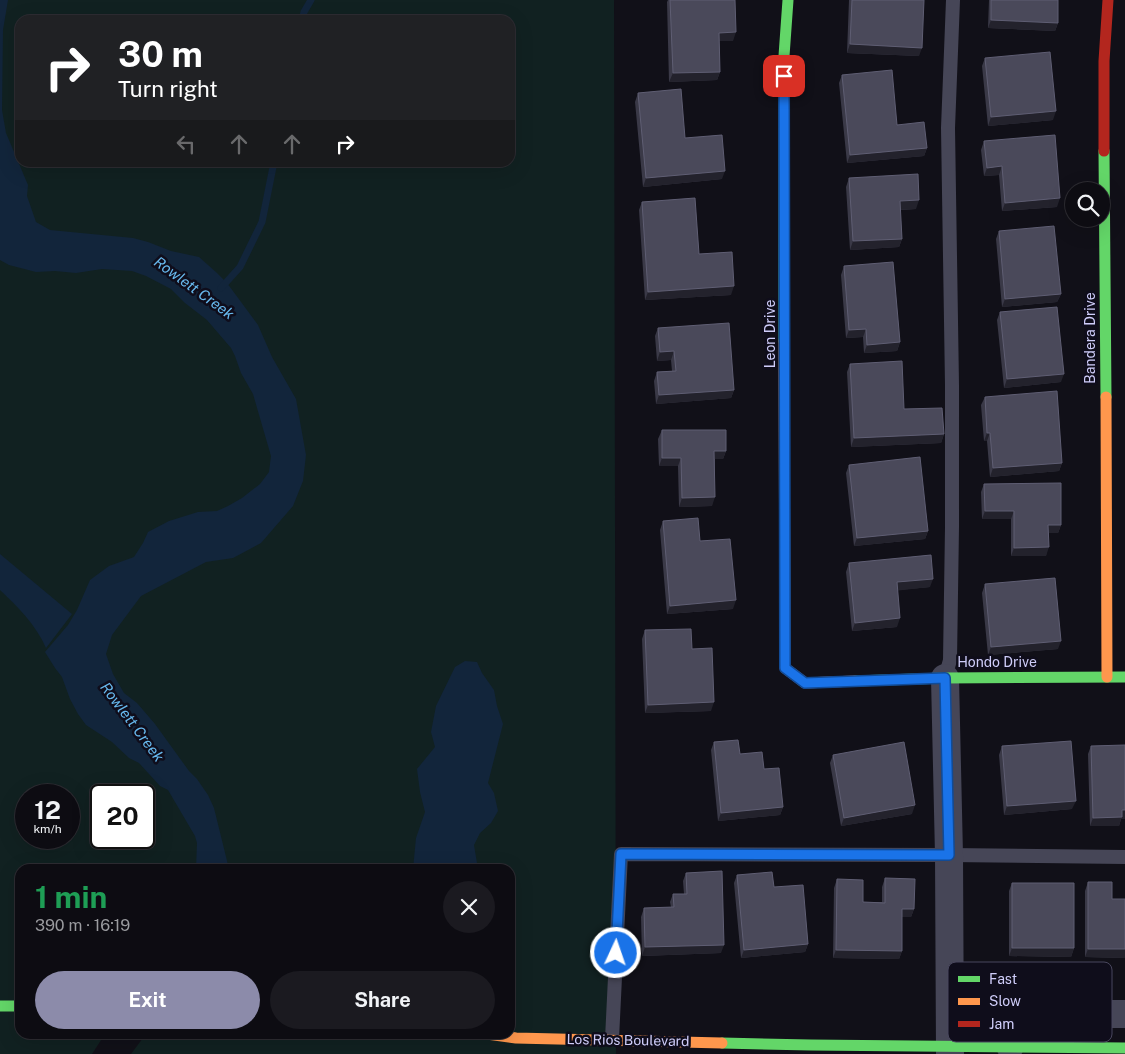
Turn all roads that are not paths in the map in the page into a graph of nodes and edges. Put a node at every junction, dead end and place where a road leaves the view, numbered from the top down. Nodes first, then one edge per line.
1 (788, 0) edge
2 (953, 0) edge
3 (1108, 0) edge
4 (785, 668) joint
5 (1106, 677) junction
6 (1125, 677) edge
7 (945, 678) junction
8 (949, 855) junction
9 (1125, 857) edge
10 (950, 962) edge
11 (0, 1006) edge
12 (15, 1006) edge
13 (1112, 1014) edge
14 (1125, 1014) edge
15 (515, 1038) edge
16 (612, 1039) junction
17 (1010, 1042) edge
18 (1010, 1046) junction
19 (1125, 1048) edge
20 (950, 1050) edge

1 - 4 street, Leon Drive
2 - 7 lane
3 - 5 street, Bandera Drive
4 - 7 street, Hondo Drive
5 - 6 street, Hondo Drive
5 - 7 street, Hondo Drive
7 - 8 street
8 - 9 lane
8 - 10 street
8 - 16 lane
11 - 12 street
13 - 14 street
15 - 16 street, Los Rios Boulevard
16 - 20 street, Los Rios Boulevard
17 - 18 street
18 - 19 street, Los Rios Boulevard
18 - 20 street, Los Rios Boulevard

